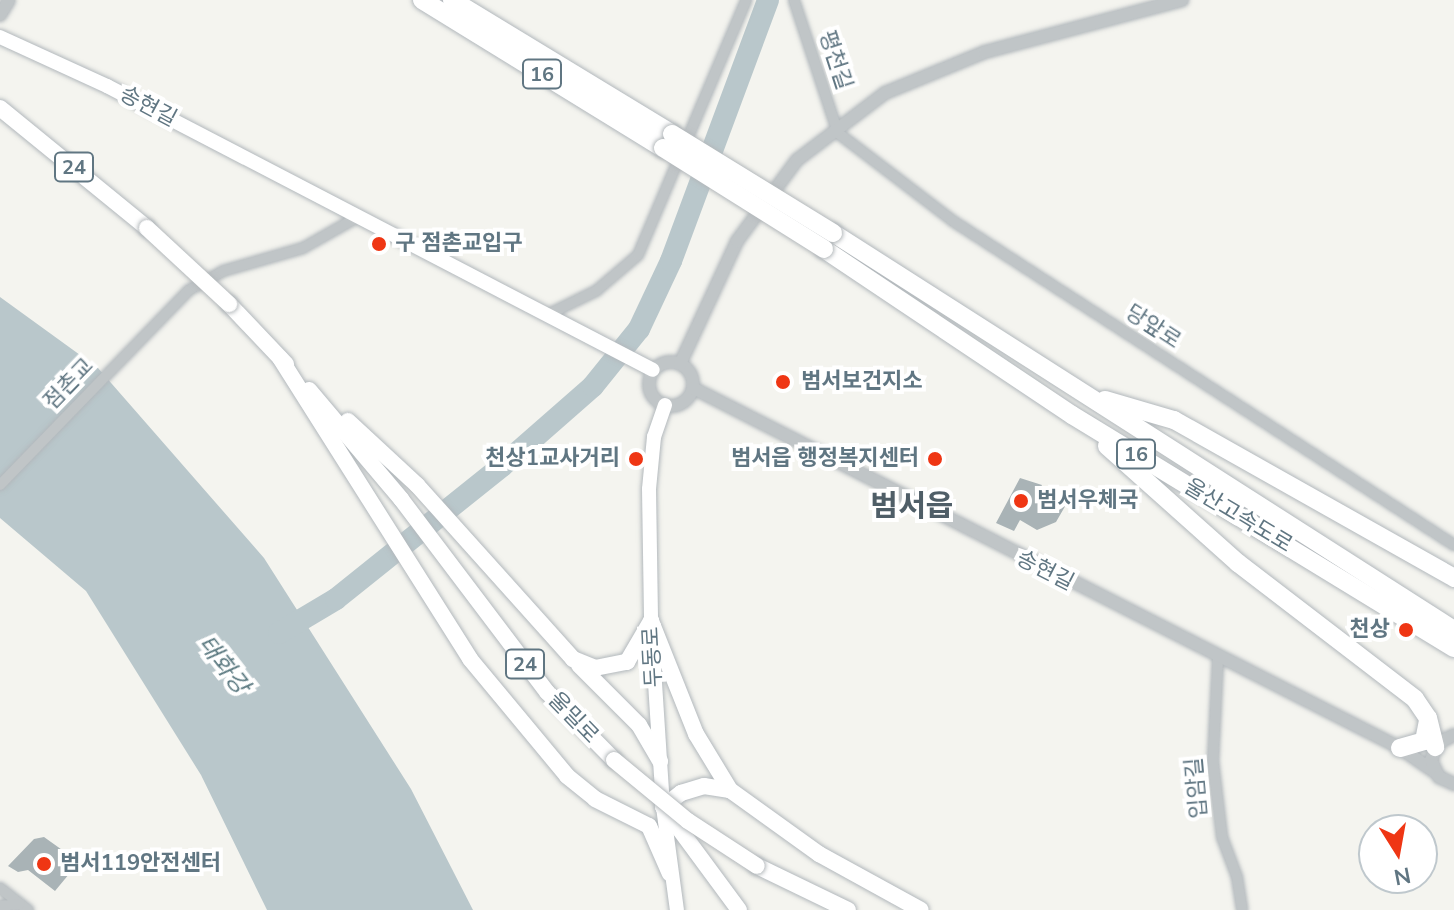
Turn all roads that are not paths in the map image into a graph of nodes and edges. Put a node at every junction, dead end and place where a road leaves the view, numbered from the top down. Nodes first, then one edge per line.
1 (9, 0) edge
2 (422, 0) edge
3 (452, 0) edge
4 (746, 0) edge
5 (794, 0) edge
6 (1182, 0) edge
7 (0, 15) edge
8 (0, 37) edge
9 (0, 108) edge
10 (838, 133) junction
11 (667, 141) junction
12 (356, 218) junction
13 (829, 241) junction
14 (547, 315) junction
15 (280, 358) junction
16 (680, 364) junction
17 (653, 370) junction
18 (693, 388) junction
19 (1087, 395) junction
20 (665, 405) junction
21 (1072, 415) junction
22 (0, 485) edge
23 (1454, 545) edge
24 (1454, 578) edge
25 (651, 621) junction
26 (1454, 630) edge
27 (1454, 648) edge
28 (573, 659) junction
29 (1218, 659) junction
30 (1428, 718) junction
31 (1454, 735) edge
32 (1435, 747) junction
33 (1400, 748) junction
34 (660, 761) junction
35 (1435, 772) junction
36 (1454, 784) edge
37 (730, 790) junction
38 (663, 802) junction
39 (605, 804) junction
40 (670, 874) junction
41 (0, 888) edge
42 (0, 906) edge
43 (24, 907) edge
44 (677, 910) edge
45 (739, 910) edge
46 (848, 910) edge
47 (921, 910) edge
48 (1242, 910) edge

1 - 7 street
2 - 11 highway, 16
3 - 11 highway, 16
4 - 14 street
5 - 10 street, 평천길
6 - 10 street
8 - 12 main road, 송현길
9 - 15 main road, 24, bridge
10 - 16 street
10 - 23 street, 당앞로
11 - 13 highway, 16, bridge
12 - 14 main road
12 - 22 street, 점촌교
13 - 19 highway, 울산고속도로 / 16
13 - 21 highway, 울산고속도로 / 16
14 - 17 main road
15 - 28 main road
15 - 39 main road
15 - 46 main road, 울밀로 / 24, bridge
16 - 17 street
16 - 18 street
17 - 20 street
18 - 20 street
18 - 29 street, 송현길
19 - 24 highway
19 - 26 highway, 울산고속도로 / 16
20 - 25 main road, 두동로
21 - 27 highway, 울산고속도로 / 16
21 - 30 highway
25 - 28 main road
25 - 34 main road, 두동로
25 - 37 main road
28 - 34 main road
29 - 33 street, 송현길
29 - 48 street, 입암길
30 - 32 highway
30 - 33 highway
31 - 32 street
32 - 33 street, 송현길
32 - 35 street
33 - 35 street, 송현길
34 - 38 main road, 두동로
35 - 36 street, 송현길
37 - 38 main road
37 - 47 main road
38 - 39 main road
38 - 40 main road, 두동로
38 - 45 main road
39 - 40 main road
40 - 44 main road, 두동로
41 - 43 street
42 - 43 street

